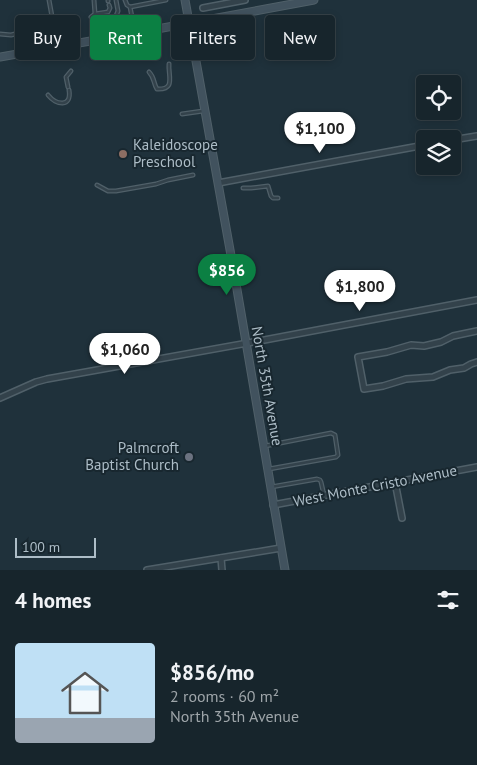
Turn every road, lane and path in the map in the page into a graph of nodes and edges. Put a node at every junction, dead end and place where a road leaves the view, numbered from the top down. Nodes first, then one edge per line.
1 (49, 0) edge
2 (94, 0) edge
3 (116, 0) edge
4 (125, 0) edge
5 (166, 0) edge
6 (186, 0) edge
7 (245, 0) edge
8 (314, 0) edge
9 (109, 2) edge
10 (130, 7) junction
11 (204, 8) dead end
12 (95, 14) junction
13 (52, 15) edge
14 (131, 15) edge
15 (188, 15) edge
16 (236, 15) edge
17 (0, 34) edge
18 (15, 34) edge
19 (90, 42) edge
20 (0, 57) edge
21 (196, 60) edge
22 (169, 64) dead end
23 (71, 71) dead end
24 (149, 72) dead end
25 (48, 95) dead end
26 (205, 111) junction
27 (182, 114) dead end
28 (477, 136) edge
29 (461, 139) edge
30 (416, 147) edge
31 (193, 175) dead end
32 (218, 182) junction
33 (97, 185) dead end
34 (243, 188) dead end
35 (278, 198) dead end
36 (477, 300) edge
37 (308, 324) dead end
38 (477, 331) edge
39 (309, 332) junction
40 (246, 343) junction
41 (477, 362) edge
42 (0, 398) edge
43 (264, 447) junction
44 (477, 467) edge
45 (268, 469) junction
46 (395, 482) junction
47 (271, 487) junction
48 (324, 495) junction
49 (274, 505) junction
50 (402, 518) dead end
51 (281, 548) junction
52 (221, 558) junction
53 (148, 570) edge
54 (222, 570) edge
55 (285, 570) edge

1 - 13 lane
2 - 12 lane
3 - 12 lane
4 - 10 lane
5 - 10 lane
6 - 15 main road, North 35th Avenue
7 - 11 street
8 - 16 main road
9 - 12 lane
10 - 14 lane
17 - 18 lane
19 - 20 main road
21 - 26 main road, North 35th Avenue
22 - 24 lane
23 - 25 lane
26 - 27 lane
26 - 32 main road, North 35th Avenue
28 - 29 street
30 - 32 street
31 - 33 lane
32 - 40 main road, North 35th Avenue
34 - 35 lane
36 - 39 street
37 - 39 lane
38 - 41 street
39 - 40 street
40 - 42 street
40 - 43 main road, North 35th Avenue
43 - 45 main road, North 35th Avenue
43 - 45 lane
44 - 46 street, West Monte Cristo Avenue
45 - 47 main road, North 35th Avenue
46 - 48 street, West Monte Cristo Avenue
46 - 50 street
47 - 48 lane
47 - 49 main road, North 35th Avenue
48 - 49 street, West Monte Cristo Avenue
49 - 51 main road, North 35th Avenue
51 - 52 street
51 - 55 main road, North 35th Avenue
52 - 53 street
52 - 54 street

